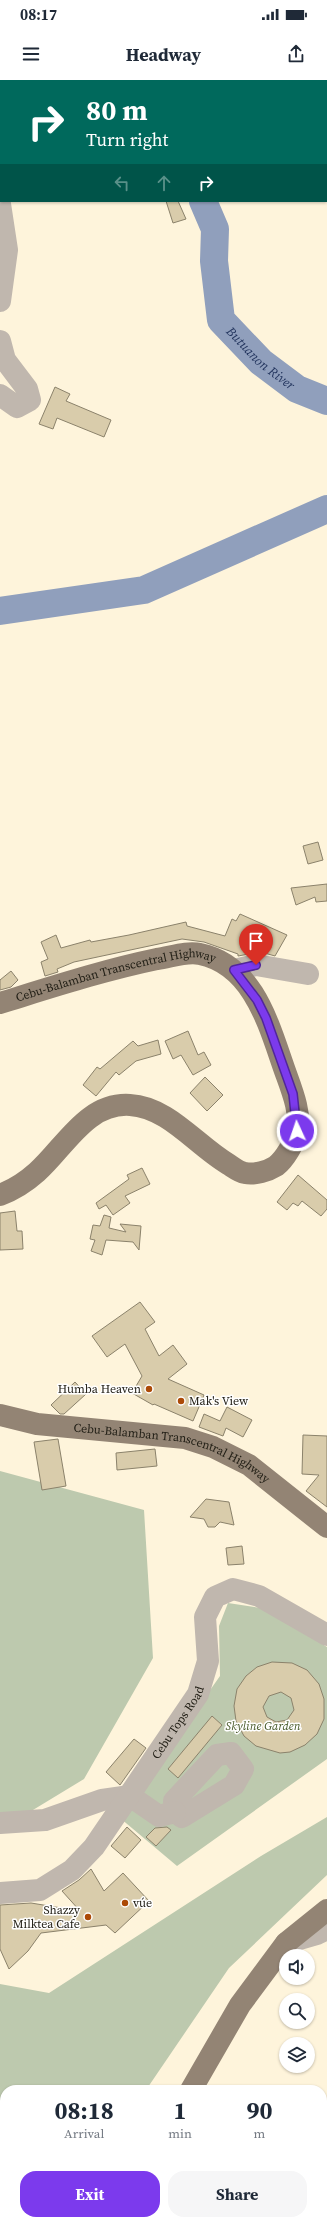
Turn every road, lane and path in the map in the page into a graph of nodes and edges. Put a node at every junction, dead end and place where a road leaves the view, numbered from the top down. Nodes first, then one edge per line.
1 (0, 204) edge
2 (0, 301) edge
3 (0, 341) edge
4 (0, 395) edge
5 (234, 970) junction
6 (308, 974) dead end
7 (0, 1003) edge
8 (0, 1195) edge
9 (0, 1415) edge
10 (327, 1527) edge
11 (327, 1634) edge
12 (130, 1796) junction
13 (175, 1812) dead end
14 (0, 1823) edge
15 (0, 1894) edge
16 (327, 1910) edge
17 (327, 1929) edge
18 (286, 1944) junction
19 (194, 2085) edge

1 - 2 street
3 - 4 street
5 - 6 street
5 - 7 main road, Cebu-Balamban Transcentral Highway
5 - 8 main road, Cebu-Balamban Transcentral Highway
9 - 10 main road, Cebu-Balamban Transcentral Highway
11 - 12 street, Cebu Tops Road
12 - 13 street
12 - 14 street
12 - 15 street, Cebu Tops Road
16 - 18 main road
17 - 18 street
18 - 19 main road

